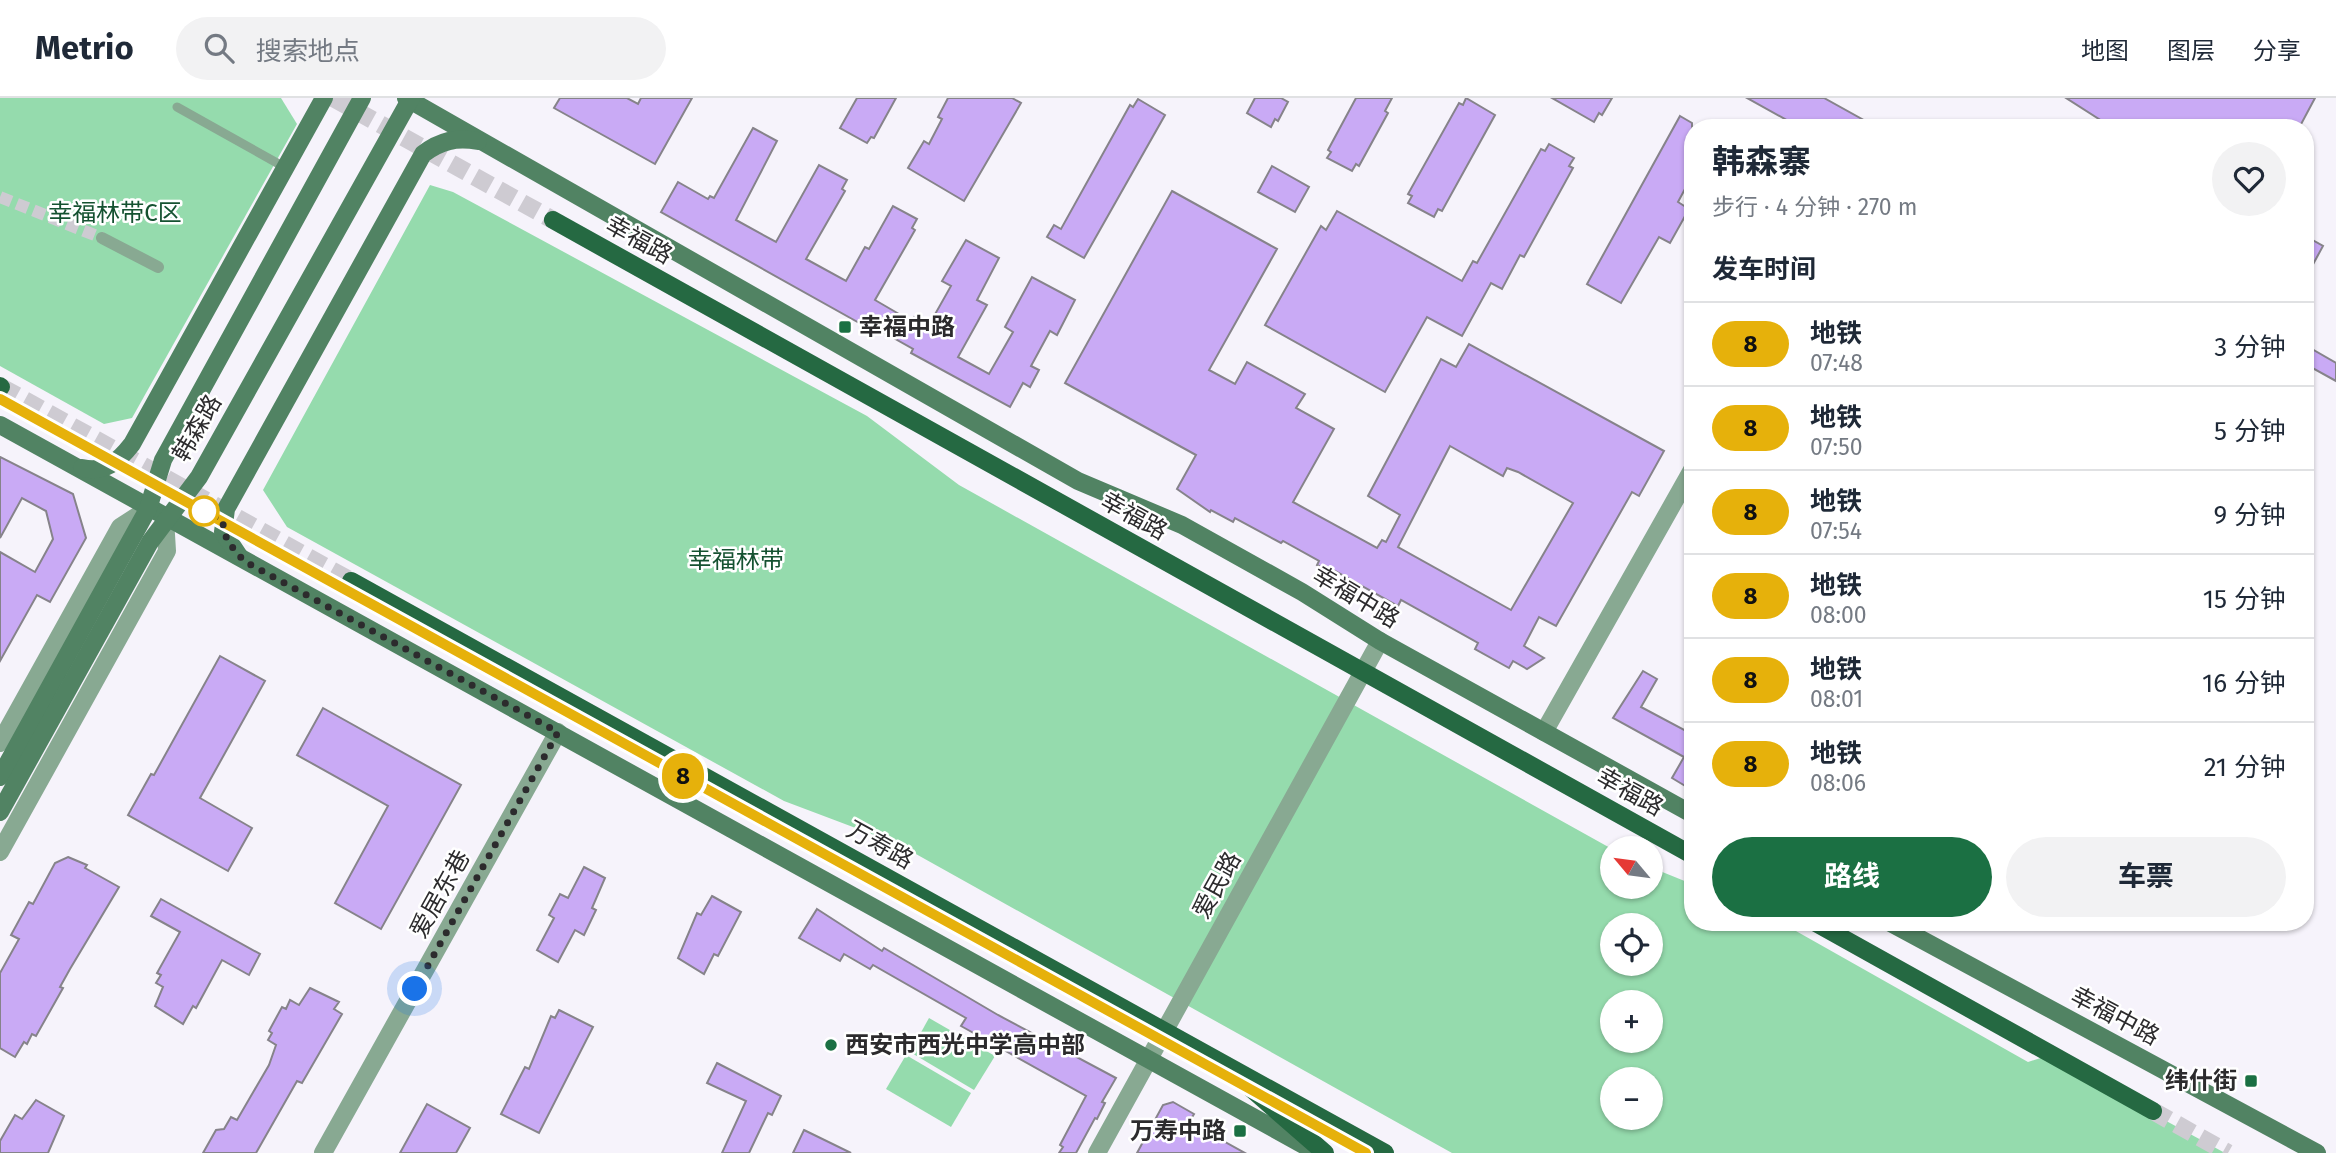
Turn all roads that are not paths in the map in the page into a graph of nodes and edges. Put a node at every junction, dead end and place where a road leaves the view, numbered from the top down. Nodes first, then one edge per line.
1 (324, 98) edge
2 (362, 98) edge
3 (409, 99) edge
4 (177, 107) dead end
5 (485, 143) junction
6 (286, 168) junction
7 (553, 220) tunnel mouth
8 (102, 238) tunnel mouth
9 (158, 267) dead end
10 (0, 425) edge
11 (68, 464) junction
12 (1684, 484) edge
13 (148, 509) junction
14 (165, 518) junction
15 (244, 561) junction
16 (351, 581) tunnel mouth
17 (1380, 641) junction
18 (1364, 671) junction
19 (558, 732) junction
20 (1544, 732) junction
21 (0, 743) edge
22 (0, 777) edge
23 (1684, 810) edge
24 (0, 812) edge
25 (1684, 851) edge
26 (0, 852) edge
27 (1830, 931) edge
28 (1906, 931) edge
29 (1165, 1030) junction
30 (1149, 1059) junction
31 (1217, 1059) junction
32 (2153, 1111) tunnel mouth
33 (323, 1153) edge
34 (1097, 1153) edge
35 (1318, 1153) edge
36 (1325, 1153) edge
37 (1385, 1153) edge
38 (2317, 1153) edge

1 - 6 main road
2 - 13 main road, 韩森路
3 - 5 main road, 幸福中路
3 - 14 main road, 韩森路
4 - 6 lane
5 - 15 main road
5 - 17 main road, 幸福中路
6 - 11 main road
7 - 18 main road, 幸福路
8 - 9 street
10 - 11 main road
11 - 13 main road
12 - 20 street
13 - 14 main road
13 - 21 street
13 - 22 main road, 韩森路
14 - 15 main road
14 - 24 main road, 韩森路
14 - 26 street
15 - 19 main road
16 - 29 main road, 万寿路
17 - 18 street, 爱民路
17 - 20 main road, 幸福中路
18 - 25 main road, 幸福路
18 - 29 street, 爱民路
19 - 30 main road
19 - 33 street, 爱居东巷
20 - 23 main road, 幸福中路
27 - 32 main road
28 - 38 main road, 幸福中路
29 - 30 street, 爱民路
29 - 31 main road, 万寿路
30 - 34 street, 爱民路
30 - 35 main road
31 - 36 main road
31 - 37 main road, 万寿路

